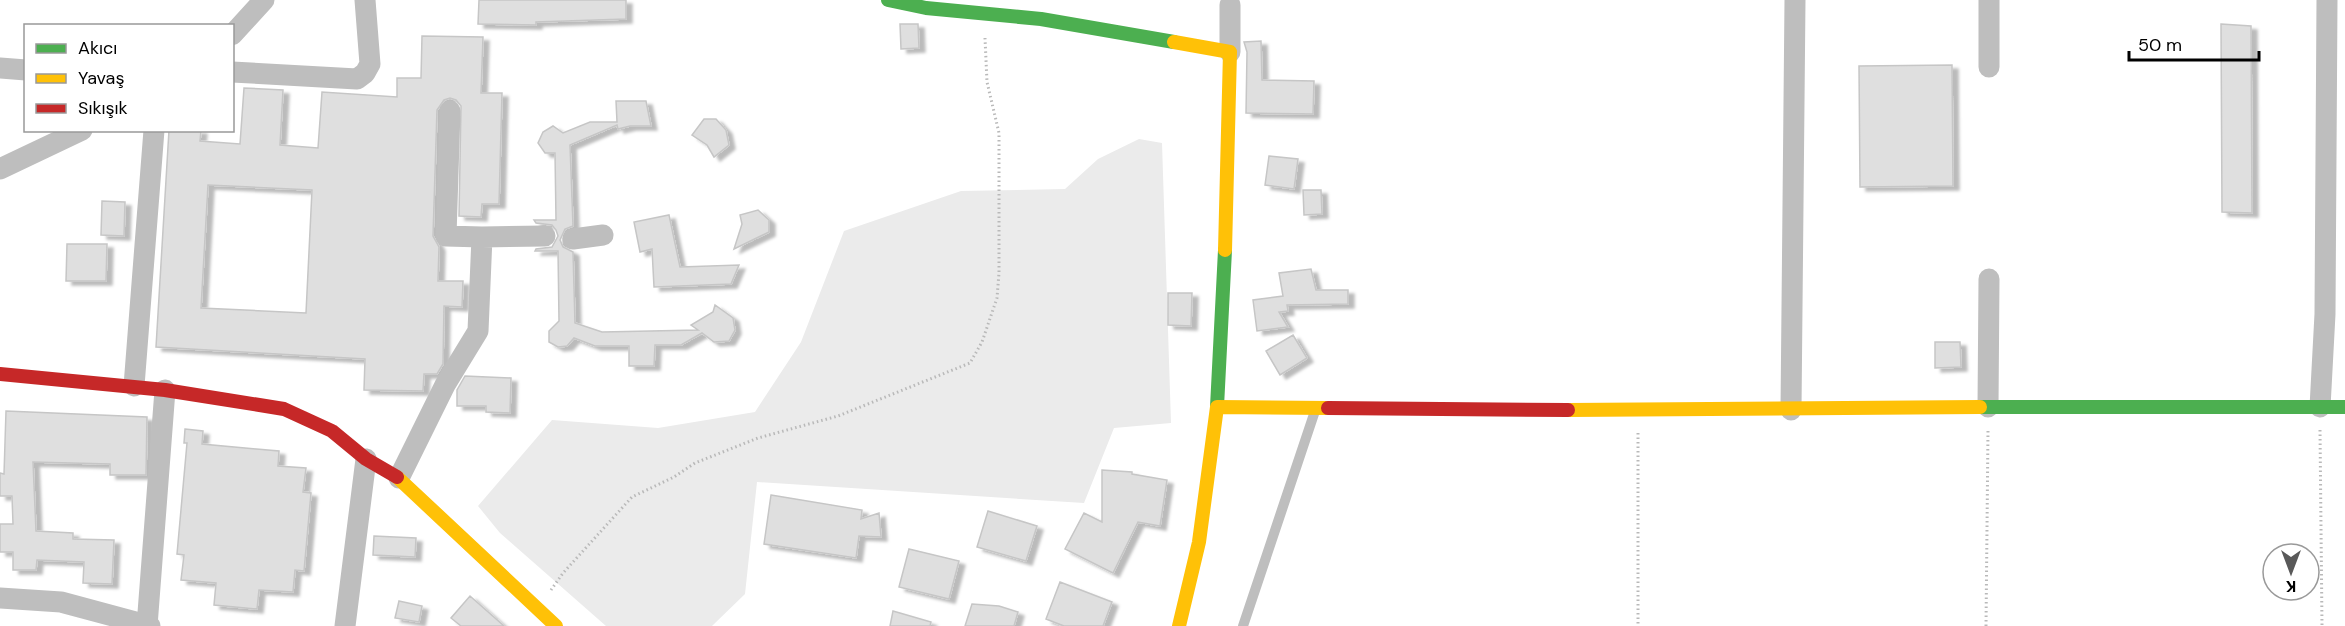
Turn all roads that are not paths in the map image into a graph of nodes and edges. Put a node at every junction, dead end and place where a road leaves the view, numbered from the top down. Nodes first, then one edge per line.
1 (264, 0) edge
2 (365, 0) edge
3 (888, 0) edge
4 (1795, 0) edge
5 (1989, 0) edge
6 (2327, 0) edge
7 (1230, 6) dead end
8 (234, 33) edge
9 (1230, 52) junction
10 (1989, 67) dead end
11 (0, 68) edge
12 (24, 70) edge
13 (234, 72) edge
14 (450, 111) dead end
15 (78, 132) edge
16 (154, 132) edge
17 (0, 169) edge
18 (603, 235) dead end
19 (544, 236) dead end
20 (482, 237) junction
21 (573, 239) dead end
22 (1989, 279) dead end
23 (0, 374) edge
24 (134, 386) junction
25 (165, 390) junction
26 (1217, 407) junction
27 (1988, 407) junction
28 (2320, 407) junction
29 (2345, 407) edge
30 (1316, 408) junction
31 (1791, 410) junction
32 (366, 459) junction
33 (399, 478) junction
34 (0, 598) edge
35 (148, 626) edge
36 (345, 626) edge
37 (556, 626) edge
38 (1179, 626) edge
39 (1243, 626) edge

1 - 8 street
2 - 13 street
3 - 9 street
4 - 31 street
5 - 10 street
6 - 28 street
7 - 9 street
9 - 26 street
11 - 12 street
14 - 20 street
15 - 17 street
16 - 24 street
18 - 21 street
19 - 20 street
20 - 33 street
22 - 27 street
23 - 24 street
24 - 25 street
25 - 32 street
25 - 35 street
26 - 30 street
26 - 38 street
27 - 28 street
27 - 31 street
28 - 29 street
30 - 31 street
30 - 39 lane
32 - 33 street
32 - 36 street
33 - 37 street
34 - 35 street

